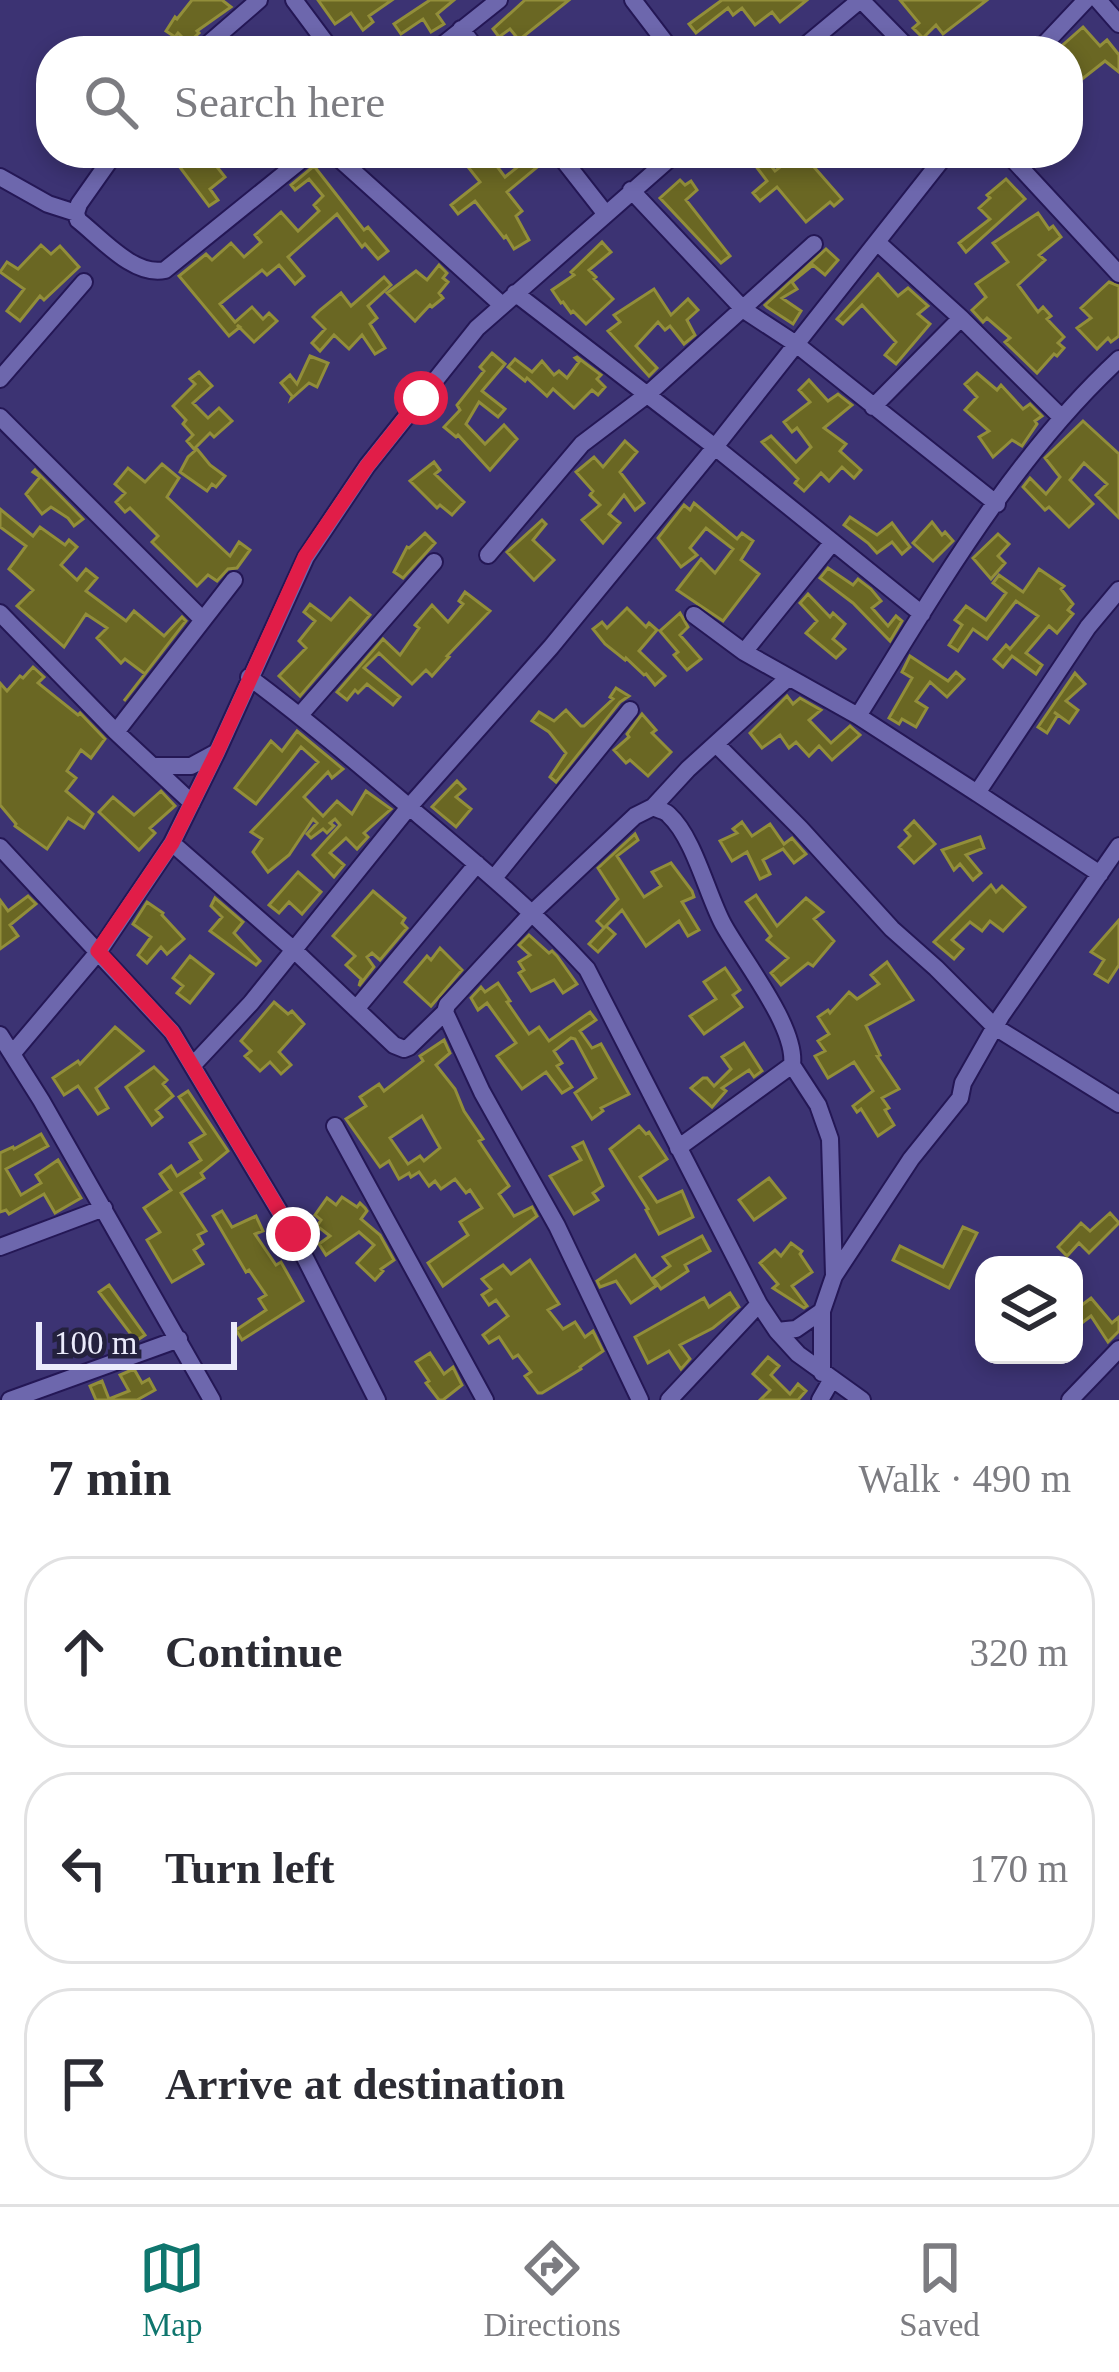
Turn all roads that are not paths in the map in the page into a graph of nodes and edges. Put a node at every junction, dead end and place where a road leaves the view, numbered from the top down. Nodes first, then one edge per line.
1 (259, 0) edge
2 (295, 0) edge
3 (499, 0) edge
4 (633, 0) edge
5 (861, 0) edge
6 (1086, 0) edge
7 (1098, 0) edge
8 (1119, 25) edge
9 (461, 29) junction
10 (217, 36) edge
11 (321, 36) edge
12 (453, 36) edge
13 (466, 36) edge
14 (661, 36) edge
15 (817, 36) edge
16 (896, 36) edge
17 (1052, 36) edge
18 (104, 168) edge
19 (292, 168) edge
20 (351, 168) edge
21 (570, 168) edge
22 (658, 168) edge
23 (936, 168) edge
24 (1021, 168) edge
25 (0, 177) edge
26 (631, 190) junction
27 (76, 213) junction
28 (605, 213) junction
29 (878, 243) junction
30 (814, 244) dead end
31 (1119, 274) edge
32 (84, 282) dead end
33 (509, 299) junction
34 (744, 310) junction
35 (961, 318) junction
36 (796, 344) junction
37 (1119, 359) edge
38 (0, 379) edge
39 (647, 394) junction
40 (873, 407) junction
41 (0, 417) edge
42 (1062, 418) junction
43 (715, 447) junction
44 (997, 504) junction
45 (832, 543) junction
46 (488, 556) dead end
47 (434, 562) dead end
48 (234, 580) dead end
49 (1119, 590) edge
50 (0, 613) edge
51 (922, 614) junction
52 (694, 615) dead end
53 (202, 619) junction
54 (744, 652) junction
55 (249, 677) junction
56 (788, 678) junction
57 (630, 710) dead end
58 (300, 715) junction
59 (858, 716) junction
60 (116, 732) junction
61 (716, 744) junction
62 (217, 752) junction
63 (153, 766) junction
64 (977, 793) junction
65 (192, 803) junction
66 (410, 807) junction
67 (653, 807) junction
68 (172, 843) junction
69 (1119, 846) edge
70 (0, 847) edge
71 (477, 864) junction
72 (1100, 874) junction
73 (494, 878) junction
74 (532, 913) junction
75 (293, 950) junction
76 (98, 951) junction
77 (356, 1009) junction
78 (445, 1012) junction
79 (995, 1027) junction
80 (0, 1035) edge
81 (12, 1054) junction
82 (193, 1065) junction
83 (793, 1065) junction
84 (1119, 1104) edge
85 (335, 1126) dead end
86 (678, 1148) junction
87 (104, 1208) junction
88 (0, 1246) edge
89 (834, 1276) junction
90 (759, 1304) junction
91 (822, 1311) junction
92 (777, 1331) junction
93 (179, 1339) junction
94 (1119, 1349) edge
95 (827, 1376) junction
96 (34, 1396) edge
97 (10, 1400) edge
98 (212, 1400) edge
99 (377, 1400) edge
100 (485, 1400) edge
101 (640, 1400) edge
102 (669, 1400) edge
103 (820, 1400) edge
104 (862, 1400) edge
105 (1070, 1400) edge

1 - 10 street
2 - 11 street
3 - 9 street
4 - 14 street
5 - 15 street
5 - 16 street
6 - 17 street
7 - 8 street
9 - 12 street
9 - 13 street
18 - 27 street
19 - 27 street
20 - 33 street
21 - 28 street
22 - 26 street
23 - 29 street
24 - 31 street
25 - 27 street
26 - 28 street
26 - 34 street
28 - 33 street
29 - 35 street
29 - 36 street
30 - 34 street
32 - 38 street
33 - 39 street
33 - 55 street
34 - 36 street
34 - 39 street
35 - 40 street
35 - 42 street
36 - 40 street
36 - 43 street
37 - 42 street
39 - 43 street
39 - 46 street
40 - 44 street
41 - 53 street
42 - 44 street
43 - 45 street
43 - 66 street
44 - 51 street
45 - 51 street
45 - 54 street
47 - 58 street
48 - 53 street
49 - 64 street
50 - 60 street
51 - 59 street
52 - 54 street
53 - 60 street
54 - 56 street
55 - 58 street
55 - 62 street
56 - 59 street
56 - 61 street
57 - 73 street
58 - 66 street
59 - 64 street
60 - 63 street
61 - 67 street
61 - 79 street
62 - 63 street
62 - 65 street
63 - 65 street
64 - 72 street
65 - 68 street
66 - 71 street
66 - 75 street
67 - 74 street
67 - 83 street
68 - 75 street
68 - 76 street
69 - 72 street
70 - 76 street
71 - 73 street
71 - 77 street
72 - 79 street
73 - 74 street
74 - 78 street
74 - 86 street
75 - 77 street
75 - 82 street
76 - 81 street
76 - 82 street
77 - 78 street
78 - 101 street
79 - 84 street
79 - 89 street
80 - 81 street
81 - 87 street
82 - 99 street
83 - 86 street
83 - 89 street
85 - 100 street
86 - 90 street
87 - 88 street
87 - 93 street
89 - 91 street
90 - 92 street
90 - 102 street
91 - 92 street
91 - 95 street
92 - 95 street
93 - 96 street
93 - 98 street
94 - 105 street
95 - 103 street
95 - 104 street
96 - 97 street

